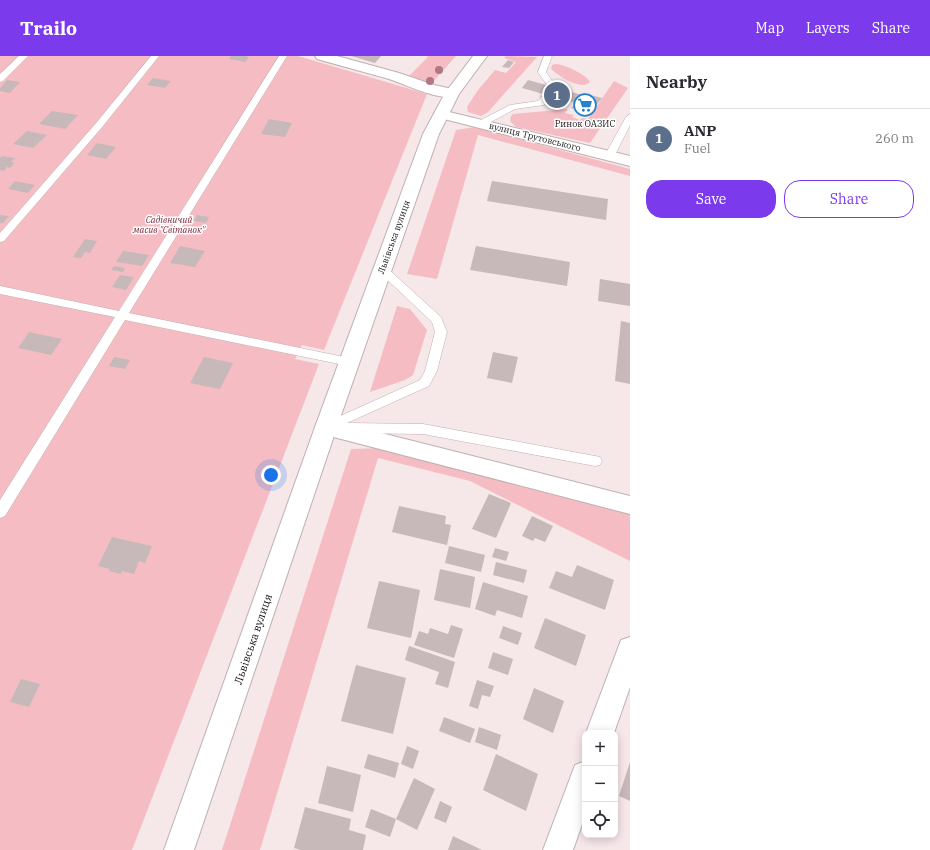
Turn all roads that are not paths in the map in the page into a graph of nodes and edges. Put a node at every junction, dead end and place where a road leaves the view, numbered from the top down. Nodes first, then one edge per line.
1 (24, 56) edge
2 (154, 56) edge
3 (283, 56) edge
4 (322, 56) edge
5 (480, 56) edge
6 (548, 56) edge
7 (0, 79) edge
8 (452, 93) junction
9 (441, 114) junction
10 (630, 118) edge
11 (482, 124) junction
12 (610, 155) junction
13 (630, 160) edge
14 (0, 238) edge
15 (382, 269) junction
16 (0, 290) edge
17 (122, 316) junction
18 (349, 362) junction
19 (326, 427) junction
20 (595, 461) dead end
21 (630, 505) edge
22 (0, 512) edge
23 (630, 649) edge
24 (601, 730) edge
25 (582, 783) edge
26 (179, 850) edge
27 (558, 850) edge

1 - 7 lane
2 - 14 lane
3 - 17 lane
4 - 8 main road
5 - 8 main road, Львівська вулиця
6 - 11 lane
8 - 9 main road, Львівська вулиця
9 - 11 main road, вулиця Трутовського
9 - 15 main road, Львівська вулиця
10 - 12 lane
11 - 12 main road, вулиця Трутовського
12 - 13 main road, вулиця Трутовського
15 - 18 main road, Львівська вулиця
15 - 19 lane
16 - 17 lane
17 - 18 lane
17 - 22 lane
18 - 19 main road, Львівська вулиця
19 - 20 lane
19 - 21 main road
19 - 26 main road, Львівська вулиця
23 - 24 main road
25 - 27 main road

